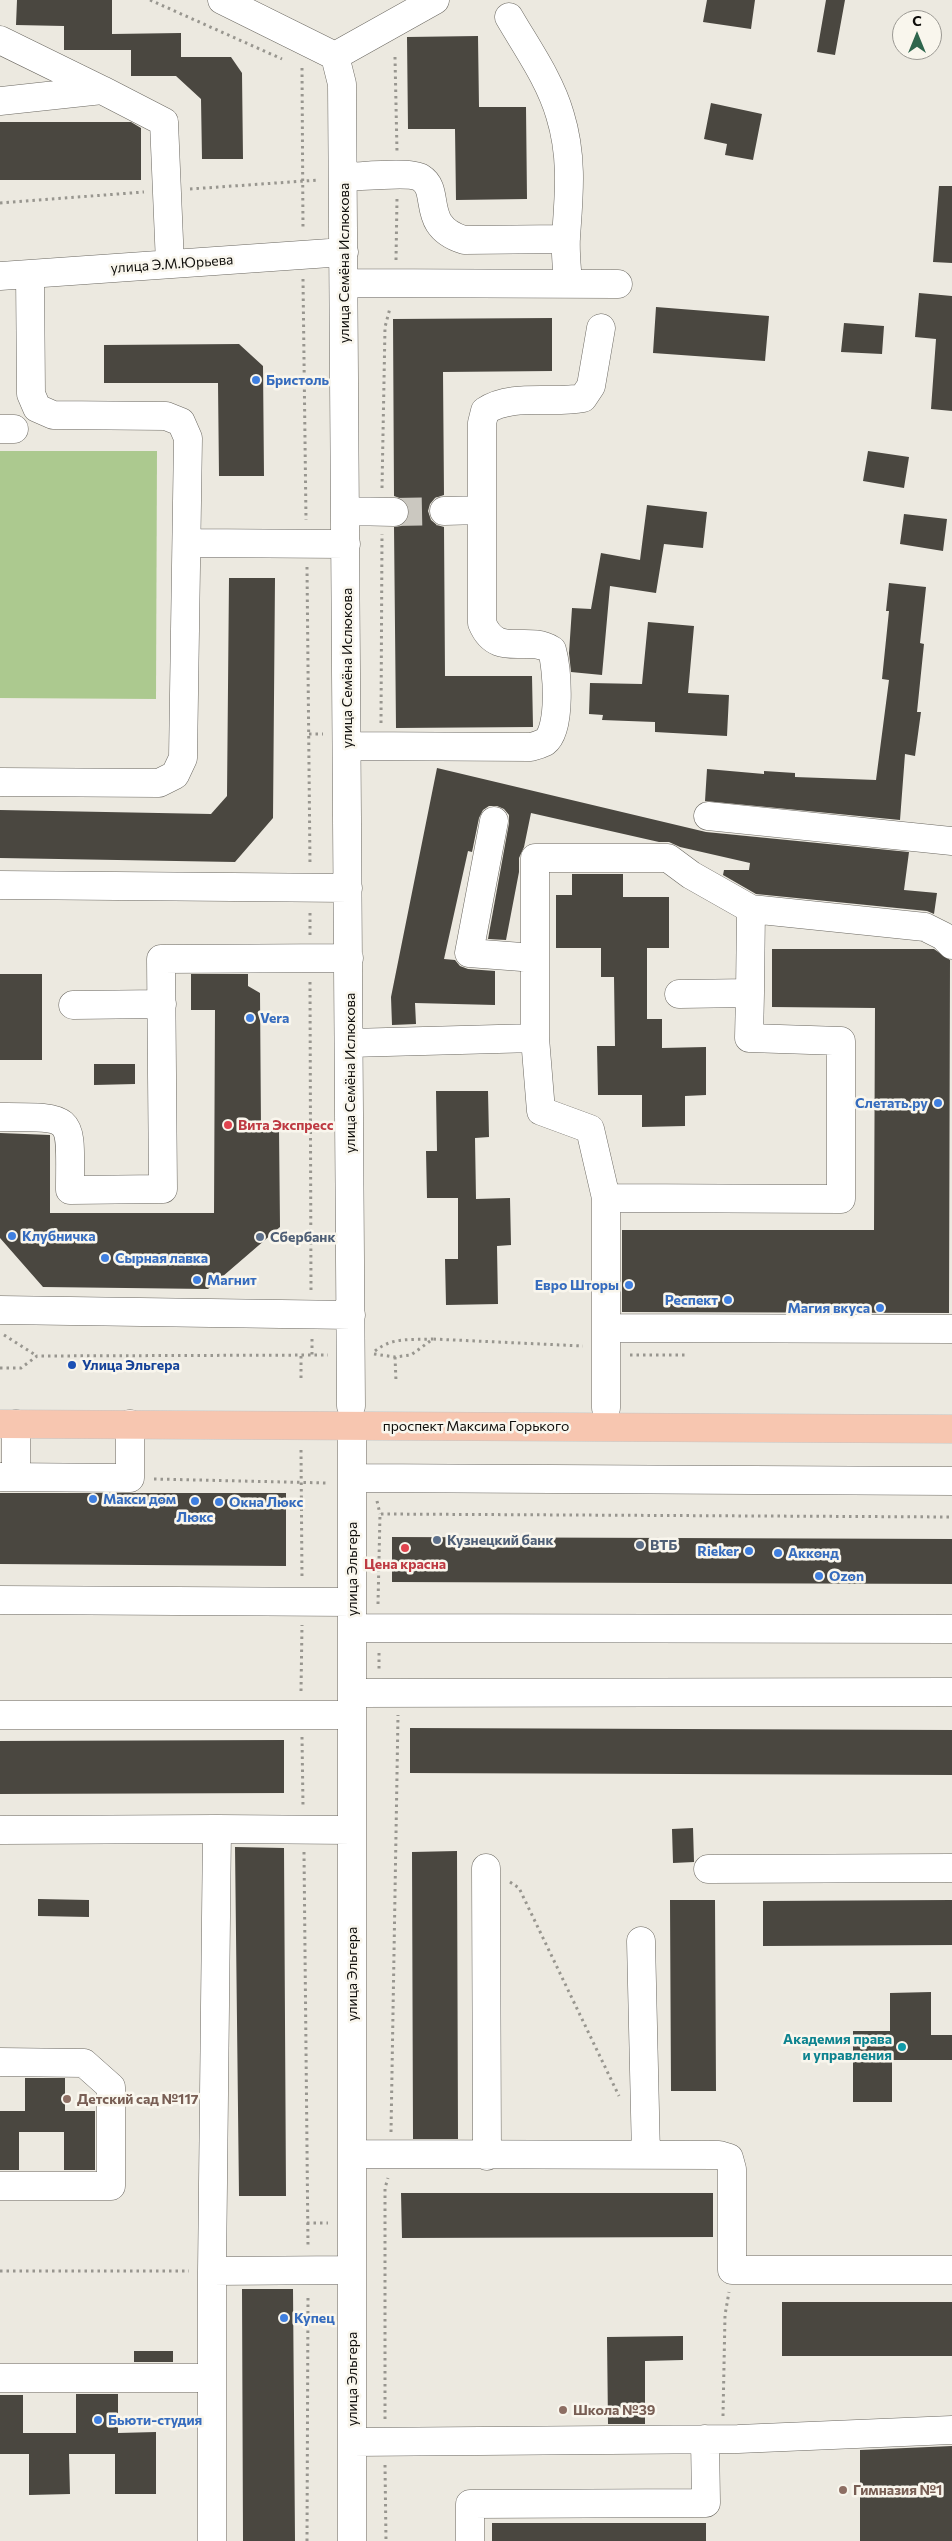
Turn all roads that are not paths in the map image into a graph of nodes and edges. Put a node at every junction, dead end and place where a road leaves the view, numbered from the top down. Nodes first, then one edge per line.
1 (435, 0) edge
2 (234, 2) edge
3 (509, 17) dead end
4 (0, 40) edge
5 (335, 56) junction
6 (102, 90) junction
7 (0, 100) edge
8 (343, 177) junction
9 (566, 239) junction
10 (344, 252) junction
11 (170, 264) junction
12 (30, 274) junction
13 (0, 276) edge
14 (344, 283) junction
15 (568, 284) junction
16 (618, 284) dead end
17 (601, 328) dead end
18 (482, 510) junction
19 (346, 511) junction
20 (444, 511) tunnel mouth
21 (388, 512) tunnel mouth
22 (187, 543) junction
23 (346, 544) junction
24 (347, 746) junction
25 (0, 782) edge
26 (708, 816) dead end
27 (494, 822) dead end
28 (952, 841) edge
29 (0, 886) edge
30 (348, 888) junction
31 (751, 909) junction
32 (952, 945) edge
33 (349, 958) junction
34 (535, 958) junction
35 (750, 993) junction
36 (679, 994) dead end
37 (162, 1004) junction
38 (73, 1005) dead end
39 (535, 1038) junction
40 (350, 1042) junction
41 (0, 1117) edge
42 (606, 1198) junction
43 (0, 1310) edge
44 (351, 1315) junction
45 (606, 1328) junction
46 (952, 1329) edge
47 (606, 1408) junction
48 (952, 1409) edge
49 (352, 1416) junction
50 (5, 1418) edge
51 (130, 1424) junction
52 (952, 1429) edge
53 (8, 1477) edge
54 (342, 1480) junction
55 (952, 1481) edge
56 (0, 1600) edge
57 (352, 1615) junction
58 (952, 1629) edge
59 (952, 1692) edge
60 (352, 1704) junction
61 (0, 1715) edge
62 (217, 1829) junction
63 (0, 1830) edge
64 (352, 1830) junction
65 (486, 1868) road end
66 (952, 1868) edge
67 (708, 1869) dead end
68 (641, 1941) dead end
69 (0, 2062) edge
70 (352, 2154) junction
71 (646, 2155) junction
72 (487, 2156) junction
73 (0, 2186) edge
74 (352, 2270) junction
75 (952, 2270) edge
76 (212, 2271) junction
77 (0, 2378) edge
78 (212, 2378) junction
79 (952, 2430) edge
80 (714, 2439) junction
81 (352, 2442) junction
82 (212, 2541) edge
83 (352, 2541) edge
84 (470, 2541) edge

1 - 5 street
2 - 5 street
3 - 9 street
4 - 6 street
5 - 8 street, улица Семёна Ислюкова
6 - 7 street
6 - 11 street
8 - 9 street
8 - 10 street, улица Семёна Ислюкова
9 - 15 street
10 - 11 street, улица Э.М.Юрьева
10 - 14 street, улица Семёна Ислюкова
11 - 12 street, улица Э.М.Юрьева
12 - 13 street, улица Э.М.Юрьева
12 - 22 street
14 - 15 street
14 - 19 street, улица Семёна Ислюкова
15 - 16 street
17 - 18 street
18 - 20 street
18 - 24 street
19 - 21 street
19 - 23 street, улица Семёна Ислюкова
22 - 23 street
22 - 25 street
23 - 24 street, улица Семёна Ислюкова
24 - 30 street, улица Семёна Ислюкова
26 - 28 street
27 - 34 street
29 - 30 street
30 - 33 street, улица Семёна Ислюкова
31 - 32 street
31 - 34 street
31 - 35 street
33 - 37 street
33 - 40 street, улица Семёна Ислюкова
34 - 39 street
35 - 36 street
35 - 42 street
37 - 38 street
37 - 41 street
39 - 40 street
39 - 42 street
40 - 44 street, улица Семёна Ислюкова
42 - 45 street
43 - 44 street
44 - 49 street, улица Семёна Ислюкова
45 - 46 street
45 - 47 street
47 - 48 main road, проспект Максима Горького
47 - 49 main road, проспект Максима Горького
49 - 50 main road, проспект Максима Горького
49 - 51 main road, проспект Максима Горького
49 - 52 main road, проспект Максима Горького
49 - 54 street, улица Эльгера
50 - 51 main road, проспект Максима Горького
50 - 53 street
51 - 53 street
54 - 55 street
54 - 57 street, улица Эльгера
56 - 57 street
57 - 58 street
57 - 60 street, улица Эльгера
59 - 60 street
60 - 61 street
60 - 64 street, улица Эльгера
62 - 63 street
62 - 64 street
62 - 76 street
64 - 70 street, улица Эльгера
65 - 72 street
66 - 67 street
68 - 71 street
69 - 73 street
70 - 72 street
70 - 74 street, улица Эльгера
71 - 72 street
71 - 75 street
74 - 76 street
74 - 81 street, улица Эльгера
76 - 78 street
77 - 78 street
78 - 82 street
79 - 80 street
80 - 81 street
80 - 84 street
81 - 83 street, улица Эльгера

